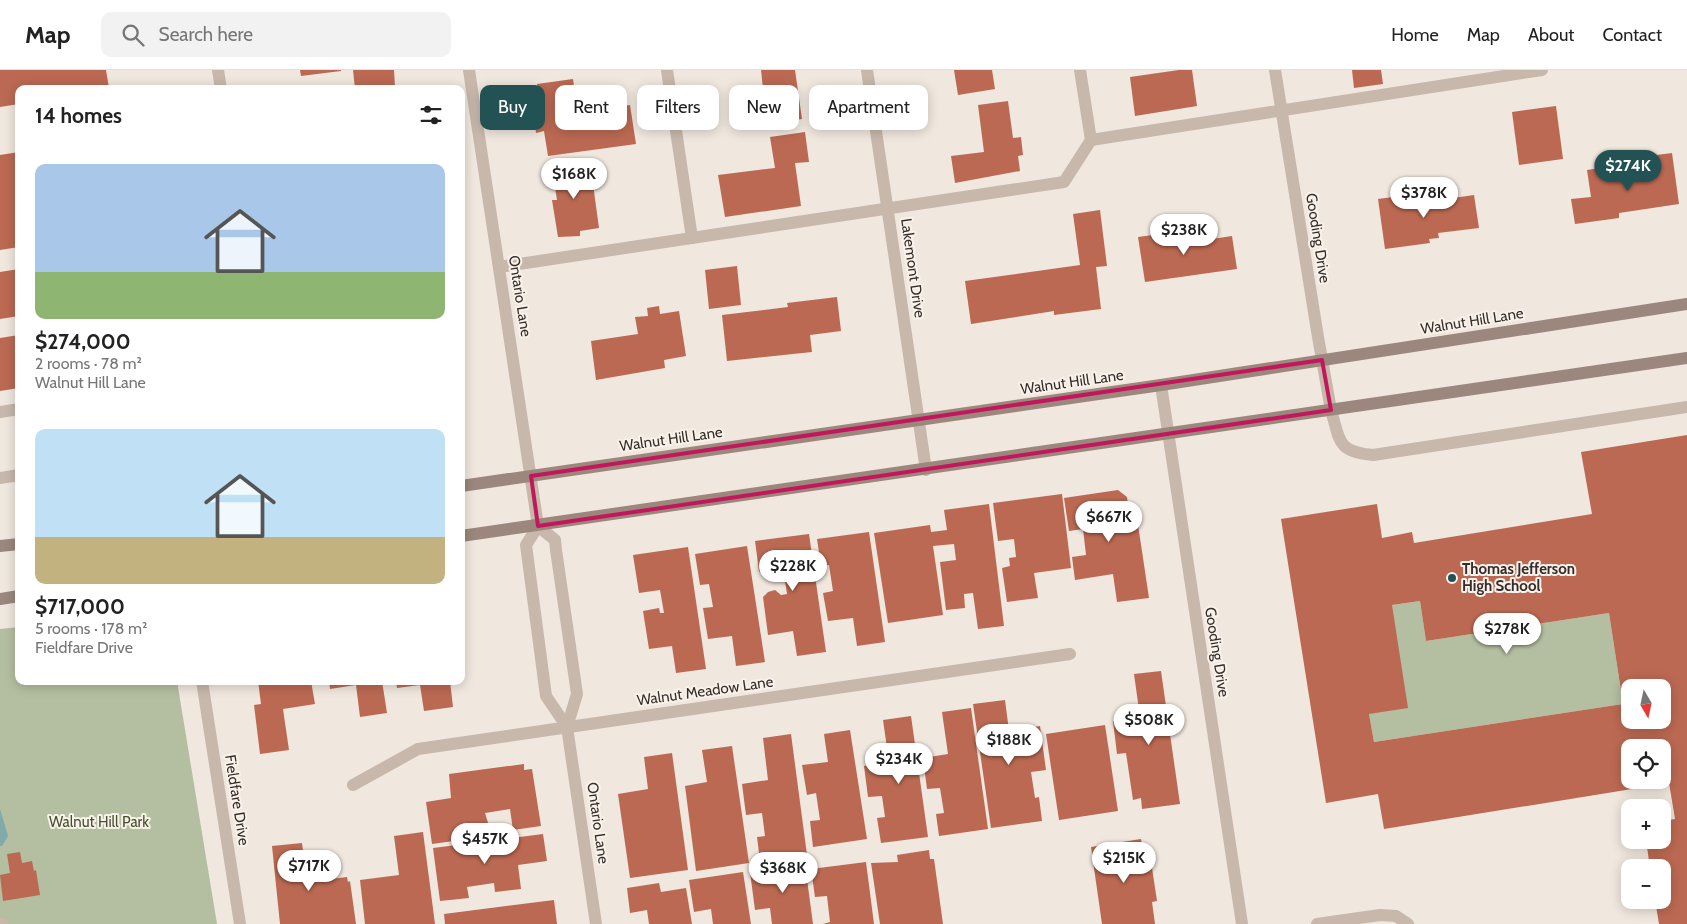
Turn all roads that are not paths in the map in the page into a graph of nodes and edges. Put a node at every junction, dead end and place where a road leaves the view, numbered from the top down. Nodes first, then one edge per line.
1 (218, 70) edge
2 (469, 70) edge
3 (667, 70) edge
4 (866, 70) edge
5 (1080, 70) edge
6 (1275, 70) edge
7 (1542, 70) edge
8 (1498, 73) edge
9 (220, 85) edge
10 (1281, 111) junction
11 (1091, 140) junction
12 (888, 209) junction
13 (692, 238) junction
14 (499, 267) junction
15 (1687, 304) edge
16 (1687, 358) edge
17 (1322, 360) junction
18 (1161, 385) junction
19 (1687, 406) edge
20 (15, 410) edge
21 (1331, 410) junction
22 (0, 412) edge
23 (919, 420) junction
24 (1168, 434) junction
25 (926, 470) junction
26 (15, 476) edge
27 (531, 476) junction
28 (0, 478) edge
29 (465, 485) edge
30 (538, 526) junction
31 (465, 535) edge
32 (15, 544) edge
33 (0, 546) edge
34 (15, 597) edge
35 (0, 599) edge
36 (1070, 654) dead end
37 (203, 685) edge
38 (567, 727) junction
39 (353, 785) dead end
40 (240, 924) edge
41 (596, 924) edge
42 (1242, 924) edge
43 (1317, 924) edge
44 (1408, 924) edge

1 - 9 street
2 - 14 street, Ontario Lane
3 - 13 street
4 - 12 street, Lakemont Drive
5 - 11 street
6 - 10 street, Gooding Drive
7 - 8 street
8 - 10 street
10 - 11 street
10 - 17 street, Gooding Drive
11 - 12 street
12 - 13 street
12 - 23 street, Lakemont Drive
13 - 14 street
14 - 27 street, Ontario Lane
15 - 17 main road, Walnut Hill Lane
16 - 21 main road
17 - 18 main road, Walnut Hill Lane
17 - 21 street, Gooding Drive
18 - 23 main road, Walnut Hill Lane
18 - 24 street, Gooding Drive
19 - 21 street, Gooding Drive
20 - 22 street
21 - 24 main road
23 - 25 street, Lakemont Drive
23 - 27 main road, Walnut Hill Lane
24 - 25 main road
24 - 42 street, Gooding Drive
25 - 30 main road
26 - 28 street
27 - 29 main road, Walnut Hill Lane
27 - 30 street, Ontario Lane
30 - 31 main road
30 - 38 street, Ontario Lane
30 - 38 street, Ontario Lane
32 - 33 main road
34 - 35 main road
36 - 38 street, Walnut Meadow Lane
37 - 40 street, Fieldfare Drive
38 - 39 street, Walnut Meadow Lane
38 - 41 street, Ontario Lane
43 - 44 street

